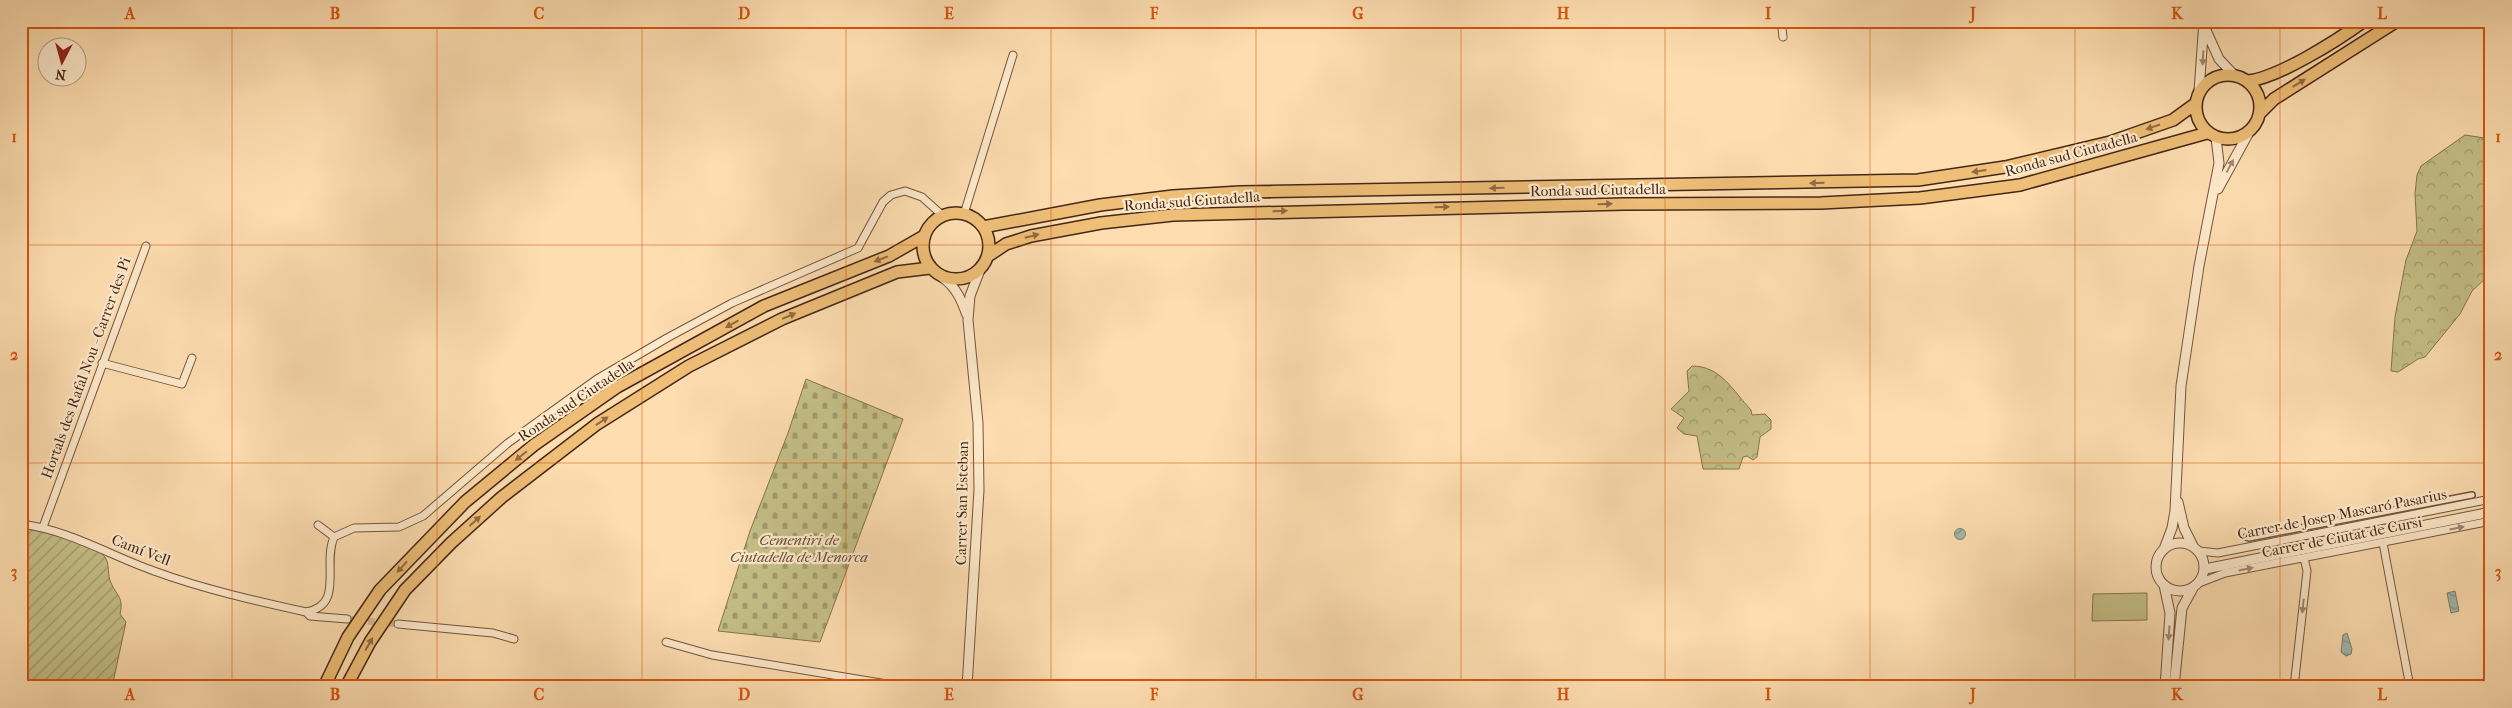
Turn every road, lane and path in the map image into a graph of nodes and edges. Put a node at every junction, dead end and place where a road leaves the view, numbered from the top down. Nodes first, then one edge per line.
1 (1781, 21) edge
2 (2364, 21) edge
3 (2397, 21) edge
4 (2204, 23) edge
5 (1783, 37) dead end
6 (1013, 56) dead end
7 (2235, 76) junction
8 (2248, 81) junction
9 (2200, 91) junction
10 (2195, 104) junction
11 (2260, 113) junction
12 (2248, 134) junction
13 (2211, 135) junction
14 (2214, 198) junction
15 (964, 214) junction
16 (942, 215) junction
17 (983, 227) junction
18 (924, 236) junction
19 (146, 246) dead end
20 (988, 256) junction
21 (930, 268) junction
22 (980, 270) junction
23 (942, 277) junction
24 (968, 320) junction
25 (192, 358) dead end
26 (102, 363) junction
27 (2177, 488) junction
28 (2472, 495) dead end
29 (2491, 499) edge
30 (2491, 512) edge
31 (2491, 521) edge
32 (21, 524) edge
33 (318, 525) dead end
34 (43, 527) junction
35 (334, 537) junction
36 (2246, 537) dead end
37 (2383, 543) junction
38 (2164, 549) junction
39 (2196, 549) junction
40 (2304, 558) junction
41 (2204, 569) junction
42 (2164, 585) junction
43 (2196, 585) junction
44 (306, 612) junction
45 (347, 619) tunnel mouth
46 (398, 624) tunnel mouth
47 (514, 639) dead end
48 (666, 642) dead end
49 (324, 687) edge
50 (346, 687) edge
51 (905, 687) edge
52 (967, 687) edge
53 (2165, 687) edge
54 (2174, 687) edge
55 (2294, 687) edge
56 (2410, 687) edge

1 - 5 street
2 - 8 main road
11 -> 3 main road
4 - 7 street
4 -> 9 street
6 - 15 street
7 - 8 main road
7 - 9 main road
8 - 11 main road
9 - 10 main road
10 - 13 main road
10 -> 17 main road, Ronda sud Ciutadella
11 - 12 main road
12 - 13 main road
14 -> 12 street
13 - 14 street
20 -> 13 main road, Ronda sud Ciutadella
14 - 27 street
15 - 16 main road
15 - 17 main road
16 - 18 main road
16 - 35 street
17 - 20 main road
18 - 21 main road
18 -> 49 main road, Ronda sud Ciutadella
19 - 26 street, Hortals des Rafal Nou - Carrer des Pi
20 - 22 main road
21 - 23 main road
50 -> 21 main road
22 - 23 main road
22 - 24 street, Carrer San Esteban
23 - 24 street, Carrer San Esteban
24 - 52 street, Carrer San Esteban
25 - 26 street
26 - 34 street, Hortals des Rafal Nou - Carrer des Pi
27 - 38 street
27 - 39 street
28 - 36 street
29 - 39 street, Carrer de Josep Mascaró Pasarius
30 - 41 street, Carrer de Josep Mascaró Pasarius
37 -> 31 street, Carrer de Ciutat de Cursi
32 - 34 street, Camí Vell
33 - 35 street
34 - 44 street, Camí Vell
35 - 44 street
37 - 40 street, Carrer de Ciutat de Cursi
37 - 56 street
38 - 39 street
38 - 42 street
39 - 41 street
43 -> 40 street, Carrer de Ciutat de Cursi
40 -> 55 street
41 - 43 street
42 - 43 street
42 -> 53 street
43 - 54 street
44 - 45 street, Camí Vell
46 - 47 street
48 - 51 street

